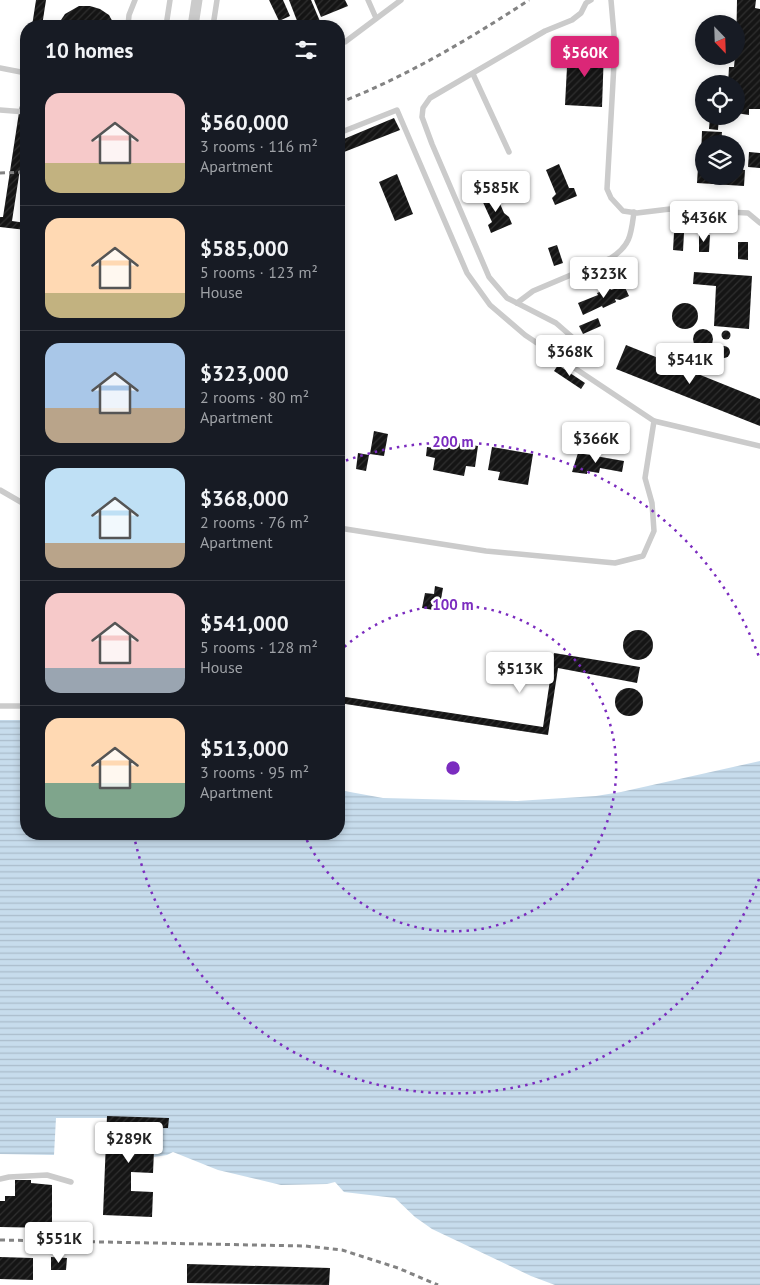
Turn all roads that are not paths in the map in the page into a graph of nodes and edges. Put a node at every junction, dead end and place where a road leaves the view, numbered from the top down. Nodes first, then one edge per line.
1 (135, 0) edge
2 (170, 0) edge
3 (197, 0) edge
4 (217, 0) edge
5 (368, 0) edge
6 (401, 0) edge
7 (591, 0) edge
8 (611, 0) edge
9 (376, 18) junction
10 (129, 20) edge
11 (167, 20) edge
12 (194, 20) edge
13 (214, 20) edge
14 (345, 42) edge
15 (0, 68) edge
16 (20, 72) edge
17 (473, 74) junction
18 (0, 110) edge
19 (20, 112) edge
20 (345, 131) edge
21 (509, 152) dead end
22 (634, 212) junction
23 (760, 223) edge
24 (517, 303) junction
25 (596, 357) dead end
26 (654, 421) junction
27 (760, 446) edge
28 (0, 490) edge
29 (20, 502) edge
30 (345, 529) edge
31 (0, 706) edge
32 (20, 706) edge
33 (0, 1179) edge
34 (71, 1182) dead end

1 - 10 lane
2 - 11 lane
3 - 12 street
4 - 13 lane
5 - 9 lane
6 - 9 lane
7 - 17 lane
8 - 22 lane
9 - 14 lane
15 - 16 lane
17 - 21 lane
17 - 24 lane
18 - 19 lane
20 - 26 lane
22 - 23 lane
22 - 24 lane
24 - 25 lane
26 - 27 lane
26 - 30 lane
28 - 29 lane
31 - 32 lane
33 - 34 lane

